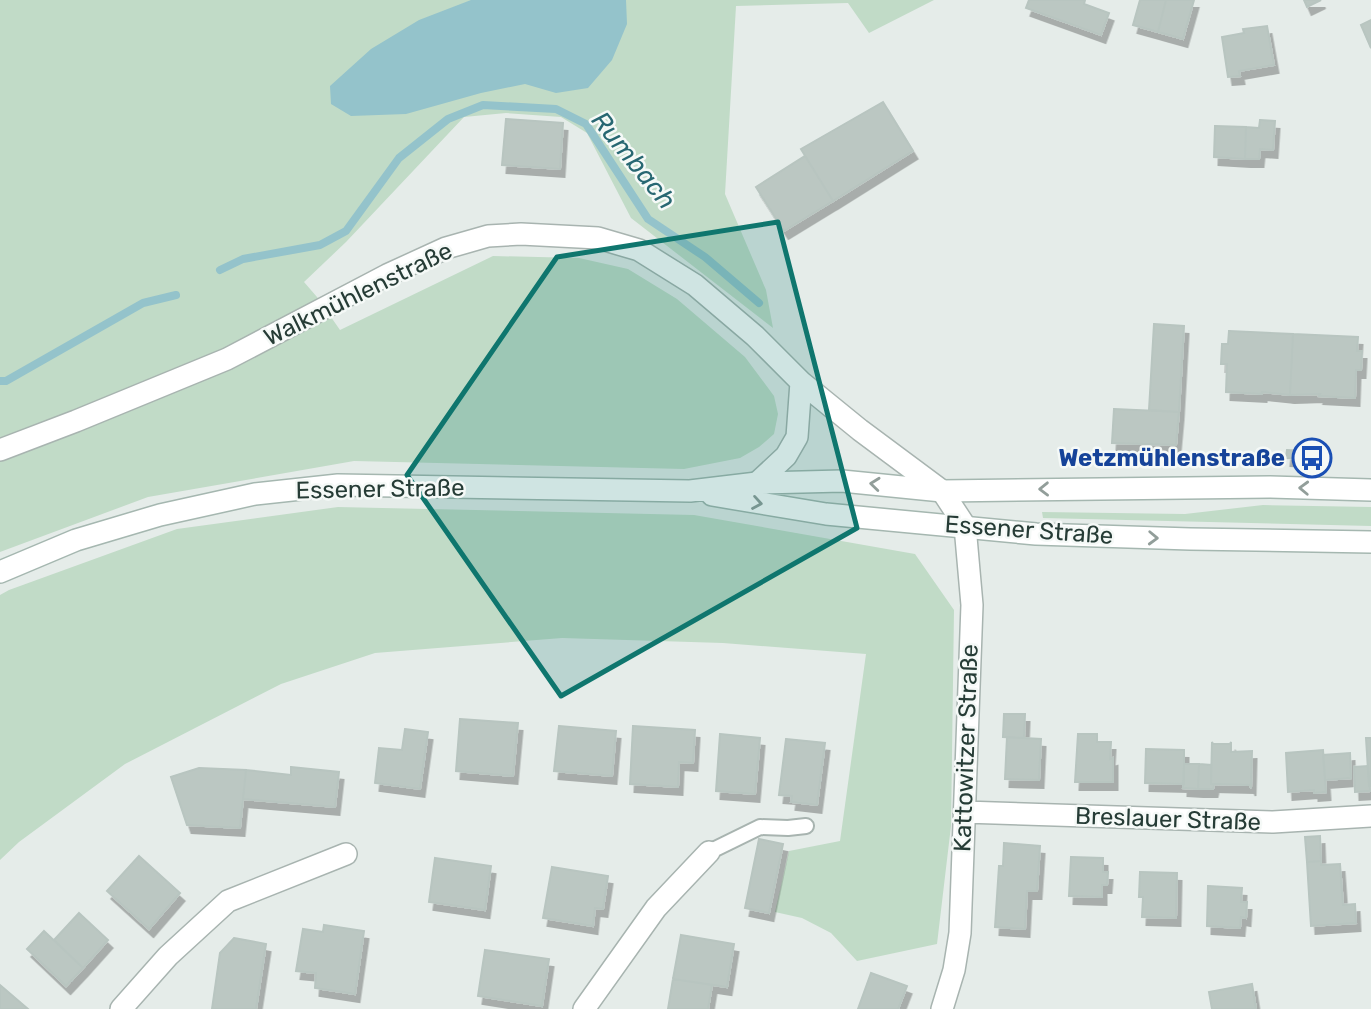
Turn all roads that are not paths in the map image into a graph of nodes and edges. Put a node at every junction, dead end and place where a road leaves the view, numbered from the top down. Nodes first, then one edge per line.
1 (801, 382) junction
2 (0, 450) edge
3 (757, 483) junction
4 (1371, 490) edge
5 (690, 491) junction
6 (943, 491) junction
7 (965, 526) junction
8 (1371, 542) edge
9 (0, 572) edge
10 (964, 812) junction
11 (1371, 816) edge
12 (806, 826) dead end
13 (709, 852) joint
14 (346, 854) dead end
15 (121, 1009) edge
16 (584, 1009) edge
17 (943, 1009) edge

1 - 2 street, Walkmühlenstraße
1 - 3 street
1 - 6 street, Walkmühlenstraße
3 - 5 street, Essener Straße
6 -> 3 street, Essener Straße
4 -> 6 street, Essener Straße
5 -> 7 street, Essener Straße
5 - 9 street, Essener Straße
6 - 7 street, Kattowitzer Straße
7 -> 8 street, Essener Straße
7 - 10 street, Kattowitzer Straße
10 - 11 street, Breslauer Straße
10 - 17 street, Kattowitzer Straße
12 - 13 lane
13 - 16 street
14 - 15 street

